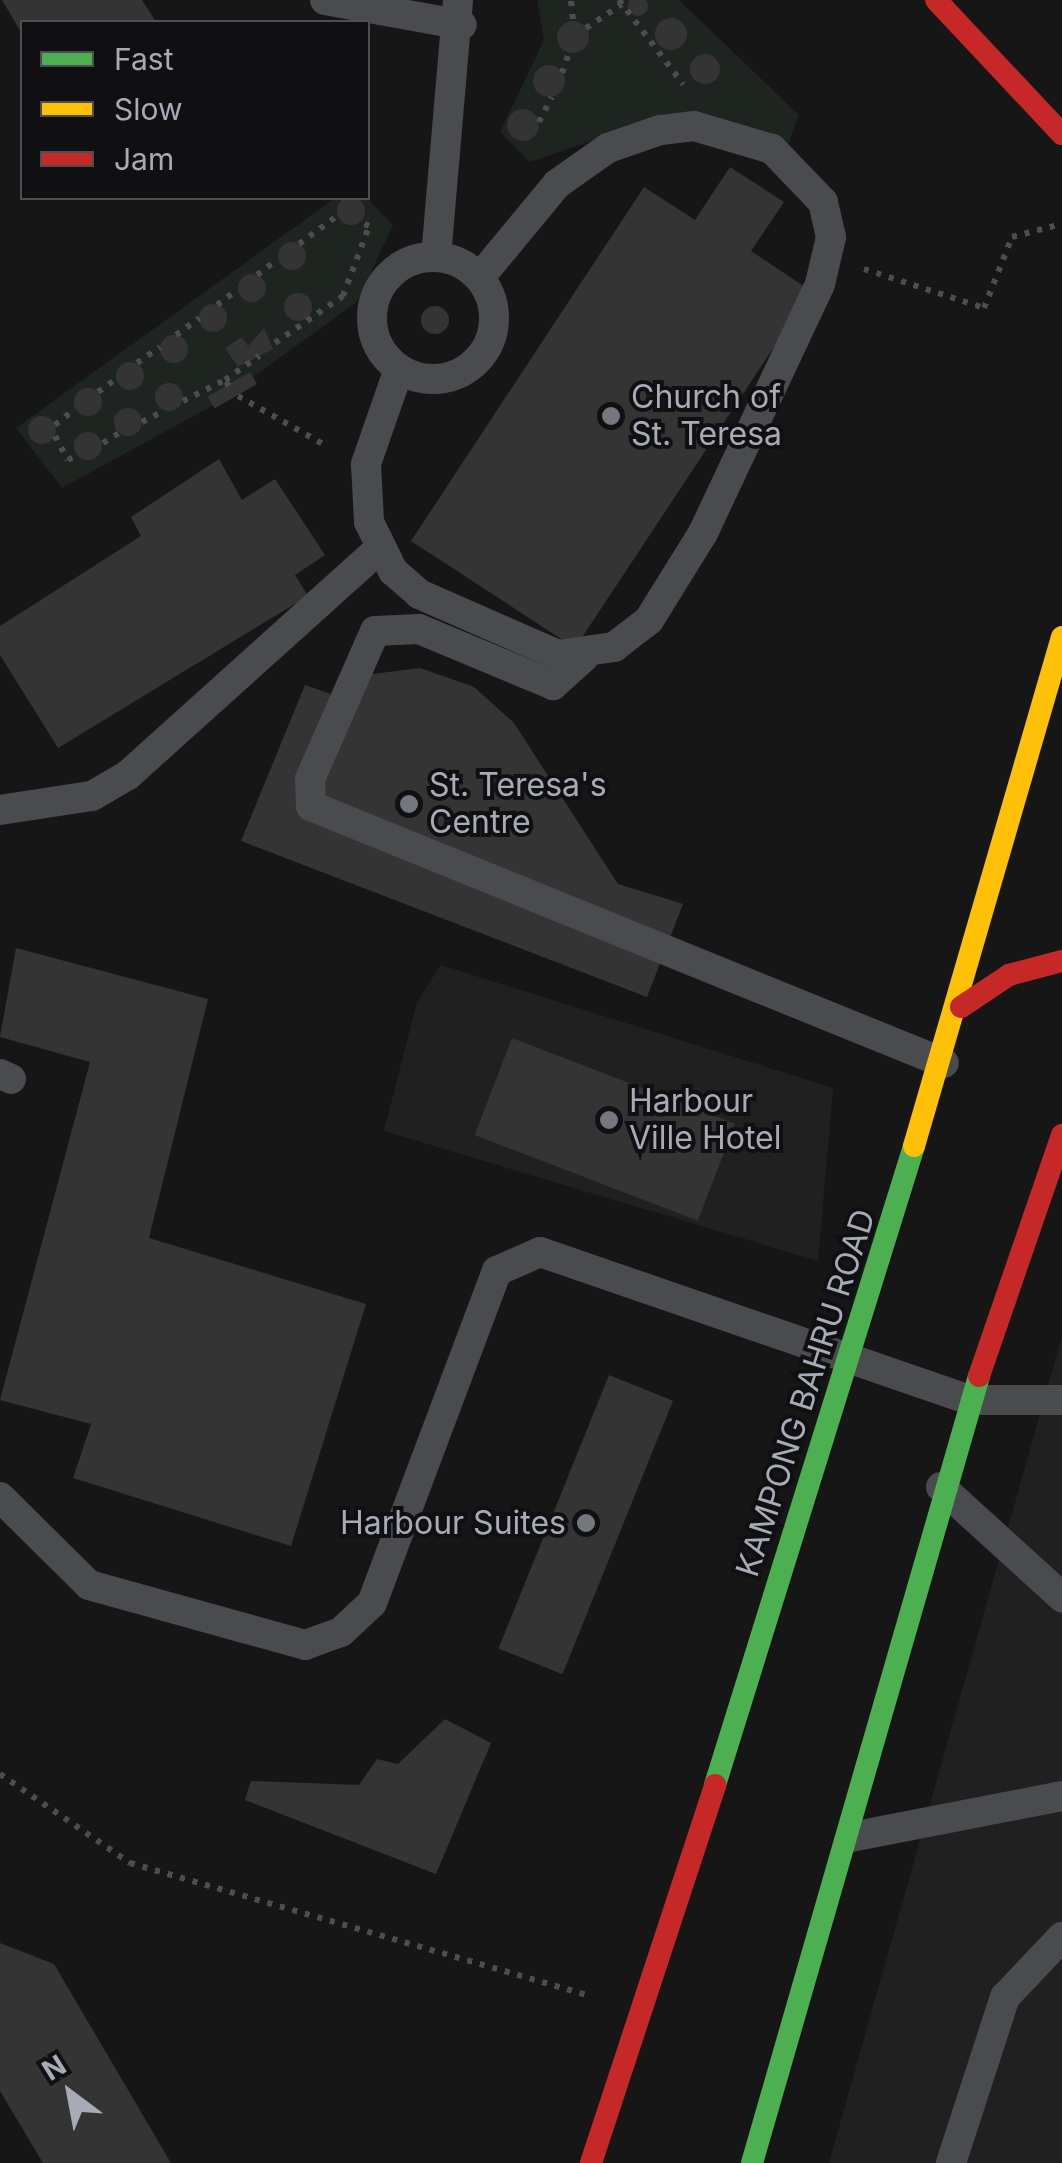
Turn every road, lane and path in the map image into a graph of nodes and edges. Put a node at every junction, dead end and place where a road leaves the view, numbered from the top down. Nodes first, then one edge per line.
1 (325, 0) edge
2 (936, 0) edge
3 (571, 2) edge
4 (619, 5) edge
5 (460, 13) edge
6 (572, 21) dead end
7 (590, 27) dead end
8 (569, 53) dead end
9 (562, 73) dead end
10 (683, 84) dead end
11 (552, 96) dead end
12 (539, 122) dead end
13 (1062, 134) edge
14 (337, 216) dead end
15 (360, 222) dead end
16 (1062, 224) edge
17 (299, 244) dead end
18 (436, 257) junction
19 (829, 258) junction
20 (278, 259) dead end
21 (257, 275) dead end
22 (480, 277) junction
23 (238, 289) dead end
24 (218, 305) dead end
25 (199, 318) dead end
26 (176, 335) dead end
27 (275, 344) dead end
28 (160, 347) dead end
29 (259, 356) dead end
30 (137, 364) dead end
31 (398, 369) junction
32 (116, 379) dead end
33 (98, 392) dead end
34 (238, 396) dead end
35 (183, 401) dead end
36 (75, 410) dead end
37 (164, 410) dead end
38 (142, 422) dead end
39 (55, 424) dead end
40 (119, 433) dead end
41 (55, 436) dead end
42 (102, 443) dead end
43 (77, 456) dead end
44 (366, 464) junction
45 (379, 549) junction
46 (1062, 637) edge
47 (584, 657) junction
48 (0, 810) edge
49 (1062, 961) edge
50 (961, 1007) junction
51 (944, 1063) junction
52 (1062, 1135) edge
53 (853, 1361) junction
54 (970, 1400) junction
55 (1062, 1400) edge
56 (942, 1487) junction
57 (0, 1497) edge
58 (1062, 1597) edge
59 (0, 1774) edge
60 (1062, 1796) edge
61 (852, 1838) junction
62 (1062, 1937) edge
63 (637, 2008) junction
64 (591, 2163) edge
65 (752, 2163) edge
66 (951, 2163) edge

1 - 5 lane
2 - 13 main road
3 - 6 path
4 - 7 path
4 - 10 path
5 - 18 lane
8 - 9 path
11 - 12 path
14 - 17 path
15 - 27 path
16 - 19 path
18 - 22 lane
18 - 31 lane
19 - 22 lane
19 - 47 lane
20 - 21 path
22 - 31 lane
23 - 24 path
25 - 26 path
28 - 30 path
29 - 35 path
31 - 44 lane
32 - 33 path
34 - 44 path
36 - 39 path
37 - 38 path
40 - 42 path
41 - 43 path
44 - 45 lane
45 - 47 lane
45 - 48 lane
46 - 50 main road, KAMPONG BAHRU ROAD
47 - 51 lane
49 - 50 main road
50 - 51 main road, KAMPONG BAHRU ROAD
51 - 53 main road, KAMPONG BAHRU ROAD
52 - 54 main road
53 - 54 lane
53 - 57 lane
53 - 63 main road, KAMPONG BAHRU ROAD
54 - 55 lane
54 - 56 main road
56 - 58 lane
56 - 61 main road
59 - 63 path
60 - 61 lane
61 - 65 main road
62 - 66 lane
63 - 64 main road, KAMPONG BAHRU ROAD

